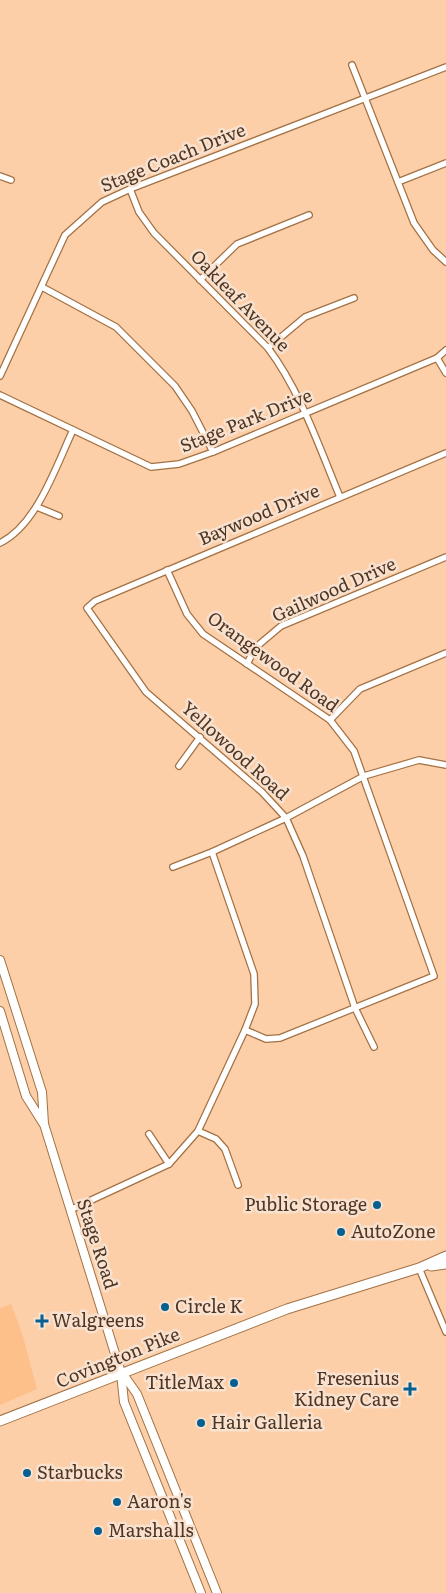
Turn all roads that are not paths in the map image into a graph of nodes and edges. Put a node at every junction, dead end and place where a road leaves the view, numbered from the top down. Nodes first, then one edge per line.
1 (352, 65) dead end
2 (446, 67) edge
3 (365, 97) junction
4 (446, 162) edge
5 (0, 176) edge
6 (11, 180) dead end
7 (398, 182) junction
8 (130, 189) junction
9 (309, 216) dead end
10 (446, 262) edge
11 (200, 280) junction
12 (42, 287) junction
13 (354, 298) dead end
14 (268, 348) junction
15 (446, 350) edge
16 (437, 358) junction
17 (446, 373) edge
18 (0, 376) edge
19 (0, 396) edge
20 (305, 414) junction
21 (73, 430) junction
22 (213, 452) junction
23 (446, 453) edge
24 (340, 497) junction
25 (37, 507) junction
26 (60, 516) dead end
27 (0, 544) edge
28 (446, 557) edge
29 (167, 570) junction
30 (87, 608) joint
31 (446, 653) edge
32 (247, 664) junction
33 (330, 720) junction
34 (200, 737) junction
35 (446, 765) edge
36 (179, 766) dead end
37 (364, 776) junction
38 (286, 818) junction
39 (212, 852) junction
40 (173, 867) dead end
41 (0, 960) edge
42 (355, 1008) junction
43 (0, 1011) edge
44 (245, 1030) junction
45 (374, 1047) dead end
46 (44, 1124) junction
47 (198, 1131) junction
48 (149, 1134) dead end
49 (169, 1164) junction
50 (238, 1185) dead end
51 (70, 1210) junction
52 (446, 1256) edge
53 (446, 1264) edge
54 (418, 1268) junction
55 (446, 1332) edge
56 (121, 1373) junction
57 (0, 1422) edge
58 (201, 1593) edge
59 (217, 1593) edge

1 - 3 street
2 - 3 street, Stage Coach Drive
3 - 7 street
3 - 8 street, Stage Coach Drive
4 - 7 street
5 - 6 street
7 - 10 street
8 - 11 street, Oakleaf Avenue
8 - 12 street, Stage Coach Drive
9 - 11 street
11 - 14 street, Oakleaf Avenue
12 - 18 street, Stage Coach Drive
12 - 22 street
13 - 14 street
14 - 20 street, Oakleaf Avenue
15 - 16 street, Stage Park Drive
16 - 17 street
16 - 20 street, Stage Park Drive
19 - 21 street, Stage Park Drive
20 - 22 street, Stage Park Drive
20 - 24 street, Oakleaf Avenue
21 - 22 street, Stage Park Drive
21 - 25 street
23 - 24 street, Baywood Drive
24 - 29 street, Baywood Drive
25 - 26 street
25 - 27 street
28 - 32 street, Gailwood Drive
29 - 30 street, Baywood Drive
29 - 32 street, Orangewood Road
30 - 34 street, Yellowood Road
31 - 33 street
32 - 33 street, Orangewood Road
33 - 37 street, Orangewood Road
34 - 36 street
34 - 38 street, Yellowood Road
35 - 37 street
37 - 38 street
37 - 42 street, Orangewood Road
38 - 39 street
38 - 42 street, Yellowood Road
39 - 40 street
39 - 44 street
41 - 46 main road, Stage Road
42 - 44 street
42 - 45 street, Yellowood Road
43 - 46 main road, Stage Road
44 - 47 street
46 - 51 main road, Stage Road
47 - 49 street
47 - 50 street
48 - 49 street
49 - 51 street
51 - 56 main road, Stage Road
52 - 54 main road, Covington Pike
53 - 54 main road, Covington Pike
54 - 55 street
54 - 56 main road, Covington Pike
56 - 57 main road, Covington Pike
56 - 58 main road, Stage Road
56 - 59 main road, Stage Road

